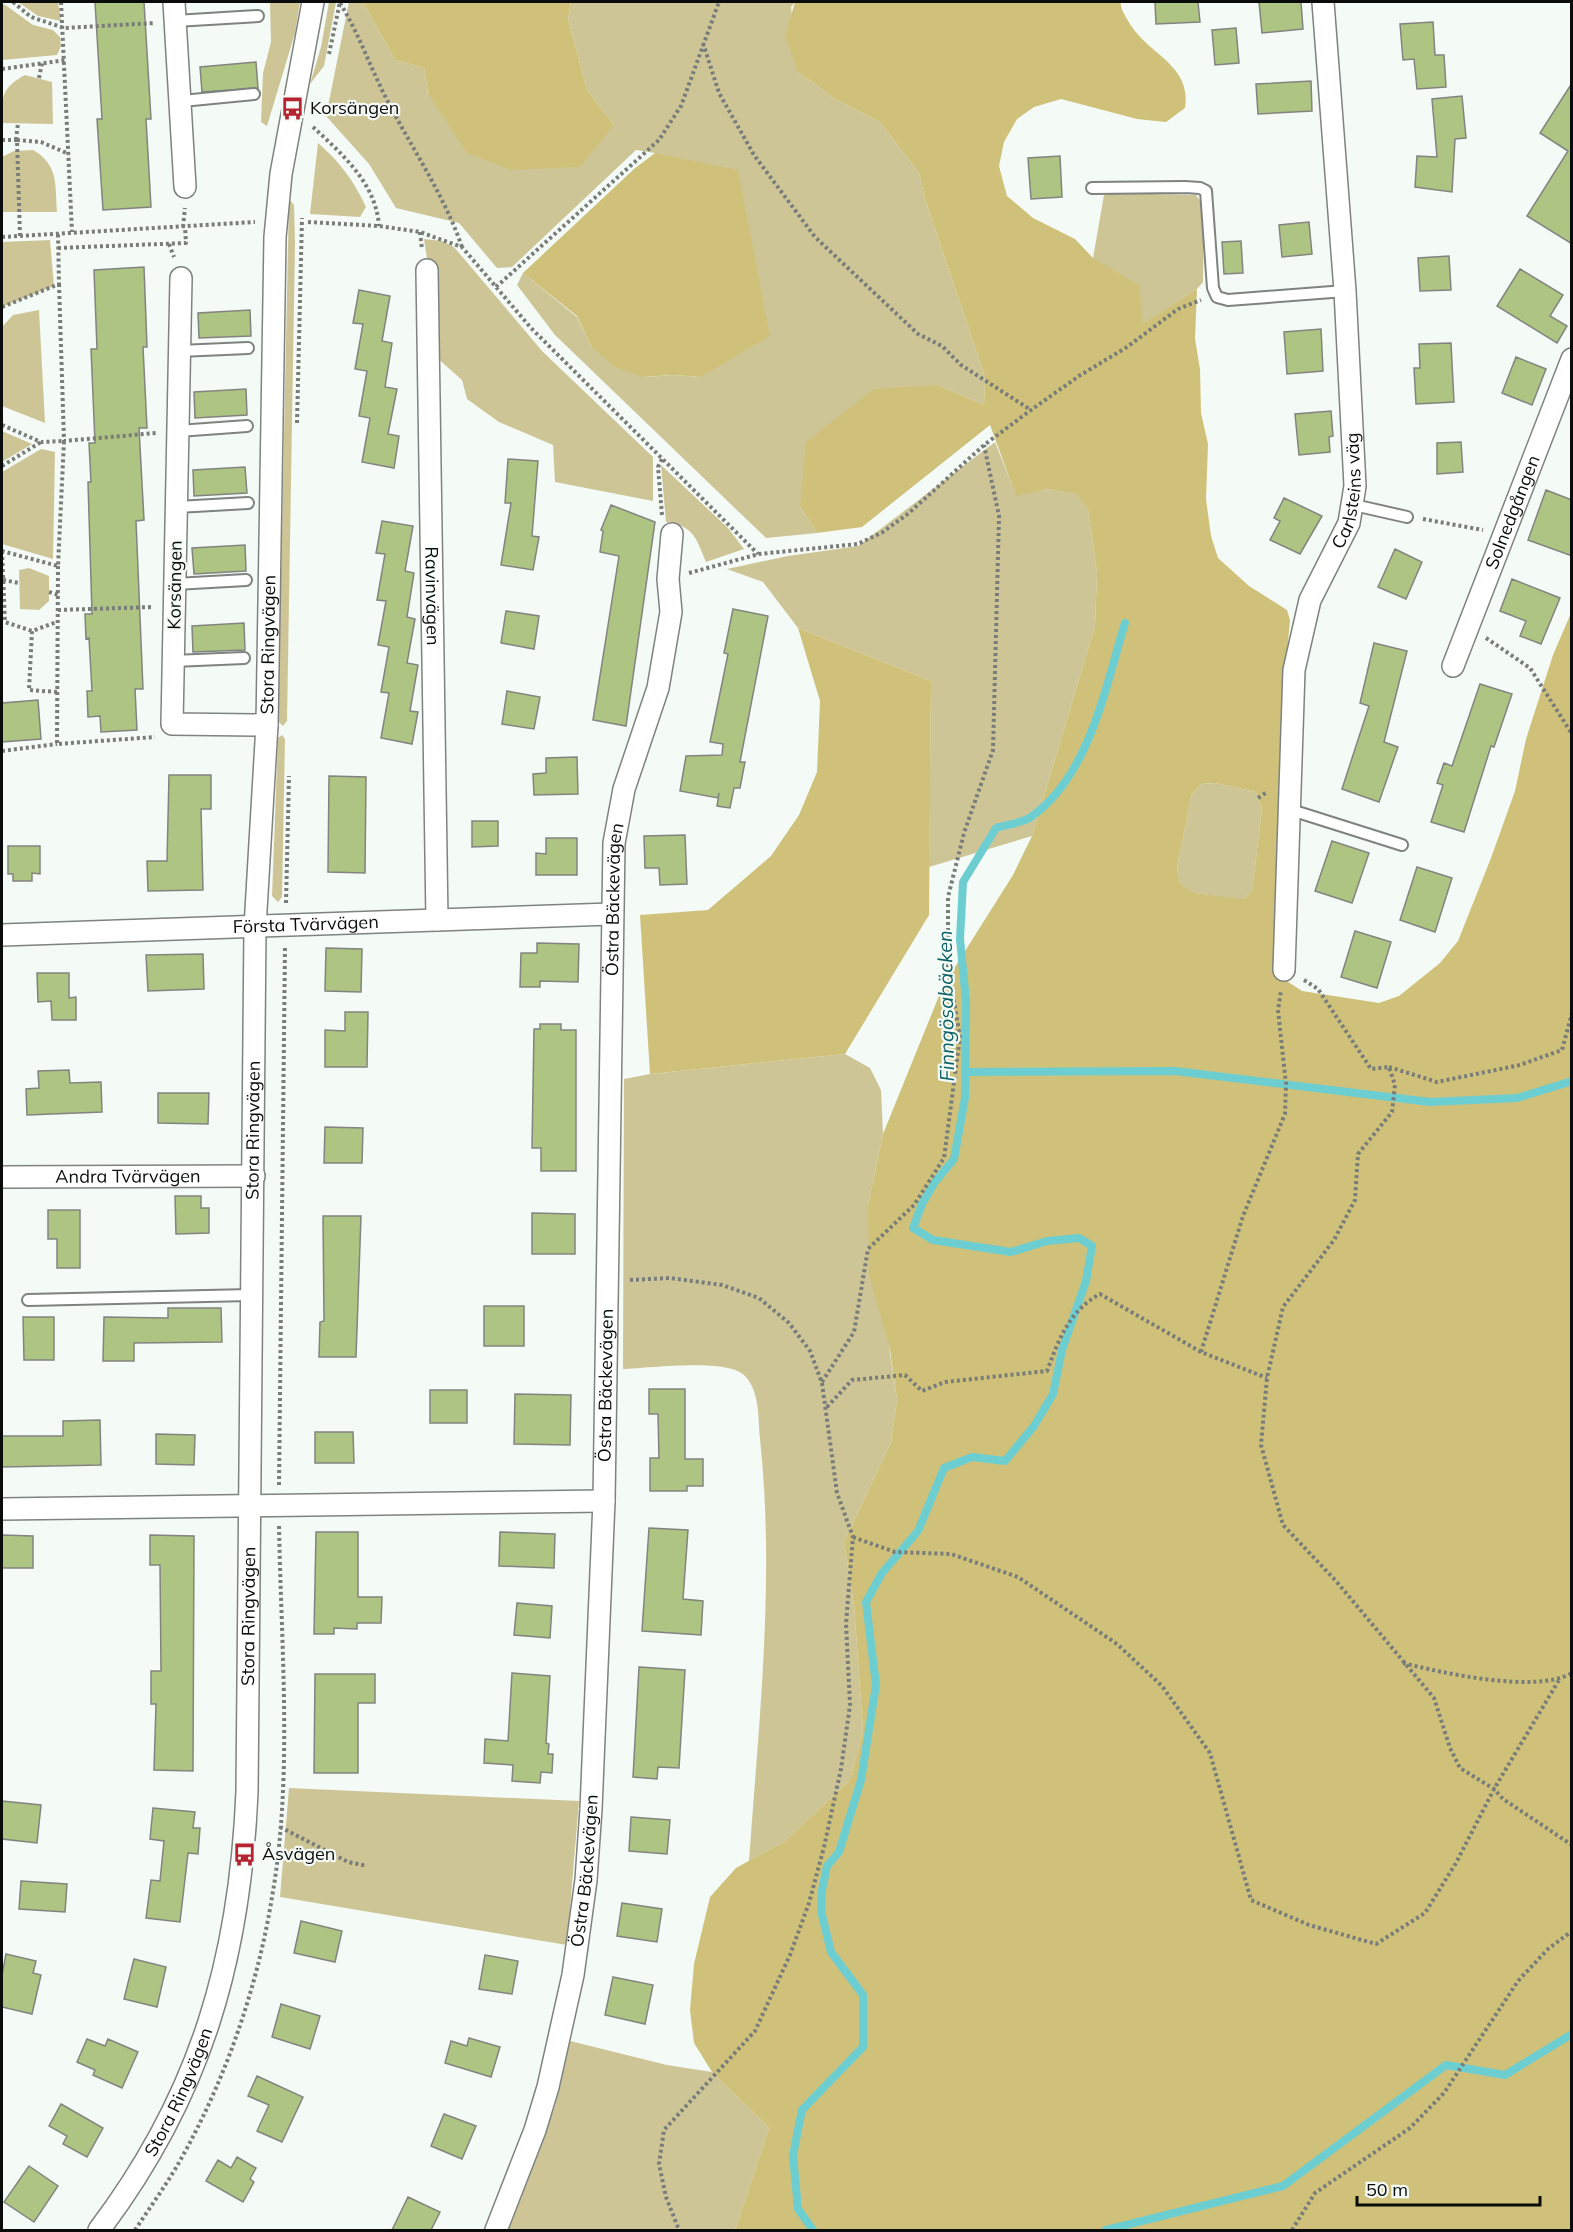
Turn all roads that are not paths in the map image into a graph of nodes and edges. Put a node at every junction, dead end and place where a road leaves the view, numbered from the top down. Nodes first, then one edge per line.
1 (313, 2) edge
2 (1323, 2) edge
3 (174, 11) edge
4 (258, 16) dead end
5 (254, 94) dead end
6 (182, 101) junction
7 (185, 187) dead end
8 (1092, 188) dead end
9 (427, 270) dead end
10 (181, 278) dead end
11 (1345, 291) junction
12 (248, 348) dead end
13 (180, 351) junction
14 (1572, 359) edge
15 (247, 426) dead end
16 (178, 431) junction
17 (248, 503) dead end
18 (1354, 506) junction
19 (177, 507) junction
20 (1407, 517) dead end
21 (672, 534) road end
22 (246, 580) dead end
23 (175, 584) junction
24 (244, 658) dead end
25 (173, 661) junction
26 (1453, 666) dead end
27 (267, 725) junction
28 (1288, 809) junction
29 (1402, 844) dead end
30 (611, 914) junction
31 (437, 920) junction
32 (255, 927) junction
33 (2, 935) edge
34 (1284, 970) road end
35 (254, 1176) junction
36 (2, 1177) edge
37 (251, 1295) junction
38 (28, 1300) dead end
39 (604, 1501) junction
40 (249, 1506) junction
41 (2, 1509) edge
42 (99, 2230) edge
43 (496, 2230) edge

1 - 27 street, Stora Ringvägen
2 - 11 street, Carlsteins väg
3 - 4 lane
3 - 6 street
5 - 6 lane
6 - 7 street
8 - 11 lane
9 - 31 street, Ravinvägen
10 - 13 street, Korsängen
11 - 18 street, Carlsteins väg
12 - 13 lane
13 - 16 street, Korsängen
14 - 26 street, Solnedgången
15 - 16 lane
16 - 19 street, Korsängen
17 - 19 lane
18 - 20 lane
18 - 28 street, Carlsteins väg
19 - 23 street, Korsängen
21 - 30 street, Östra Bäckevägen
22 - 23 lane
23 - 25 street, Korsängen
24 - 25 lane
25 - 27 street, Korsängen
27 - 32 street, Stora Ringvägen
28 - 29 lane
28 - 34 street, Carlsteins väg
30 - 31 street, Första Tvärvägen
30 - 39 street, Östra Bäckevägen
31 - 32 street, Första Tvärvägen
32 - 33 street, Första Tvärvägen
32 - 35 street, Stora Ringvägen
35 - 36 street, Andra Tvärvägen
35 - 37 street, Stora Ringvägen
37 - 38 lane
37 - 40 street, Stora Ringvägen
39 - 40 street
39 - 43 street, Östra Bäckevägen
40 - 41 street
40 - 42 street, Stora Ringvägen

